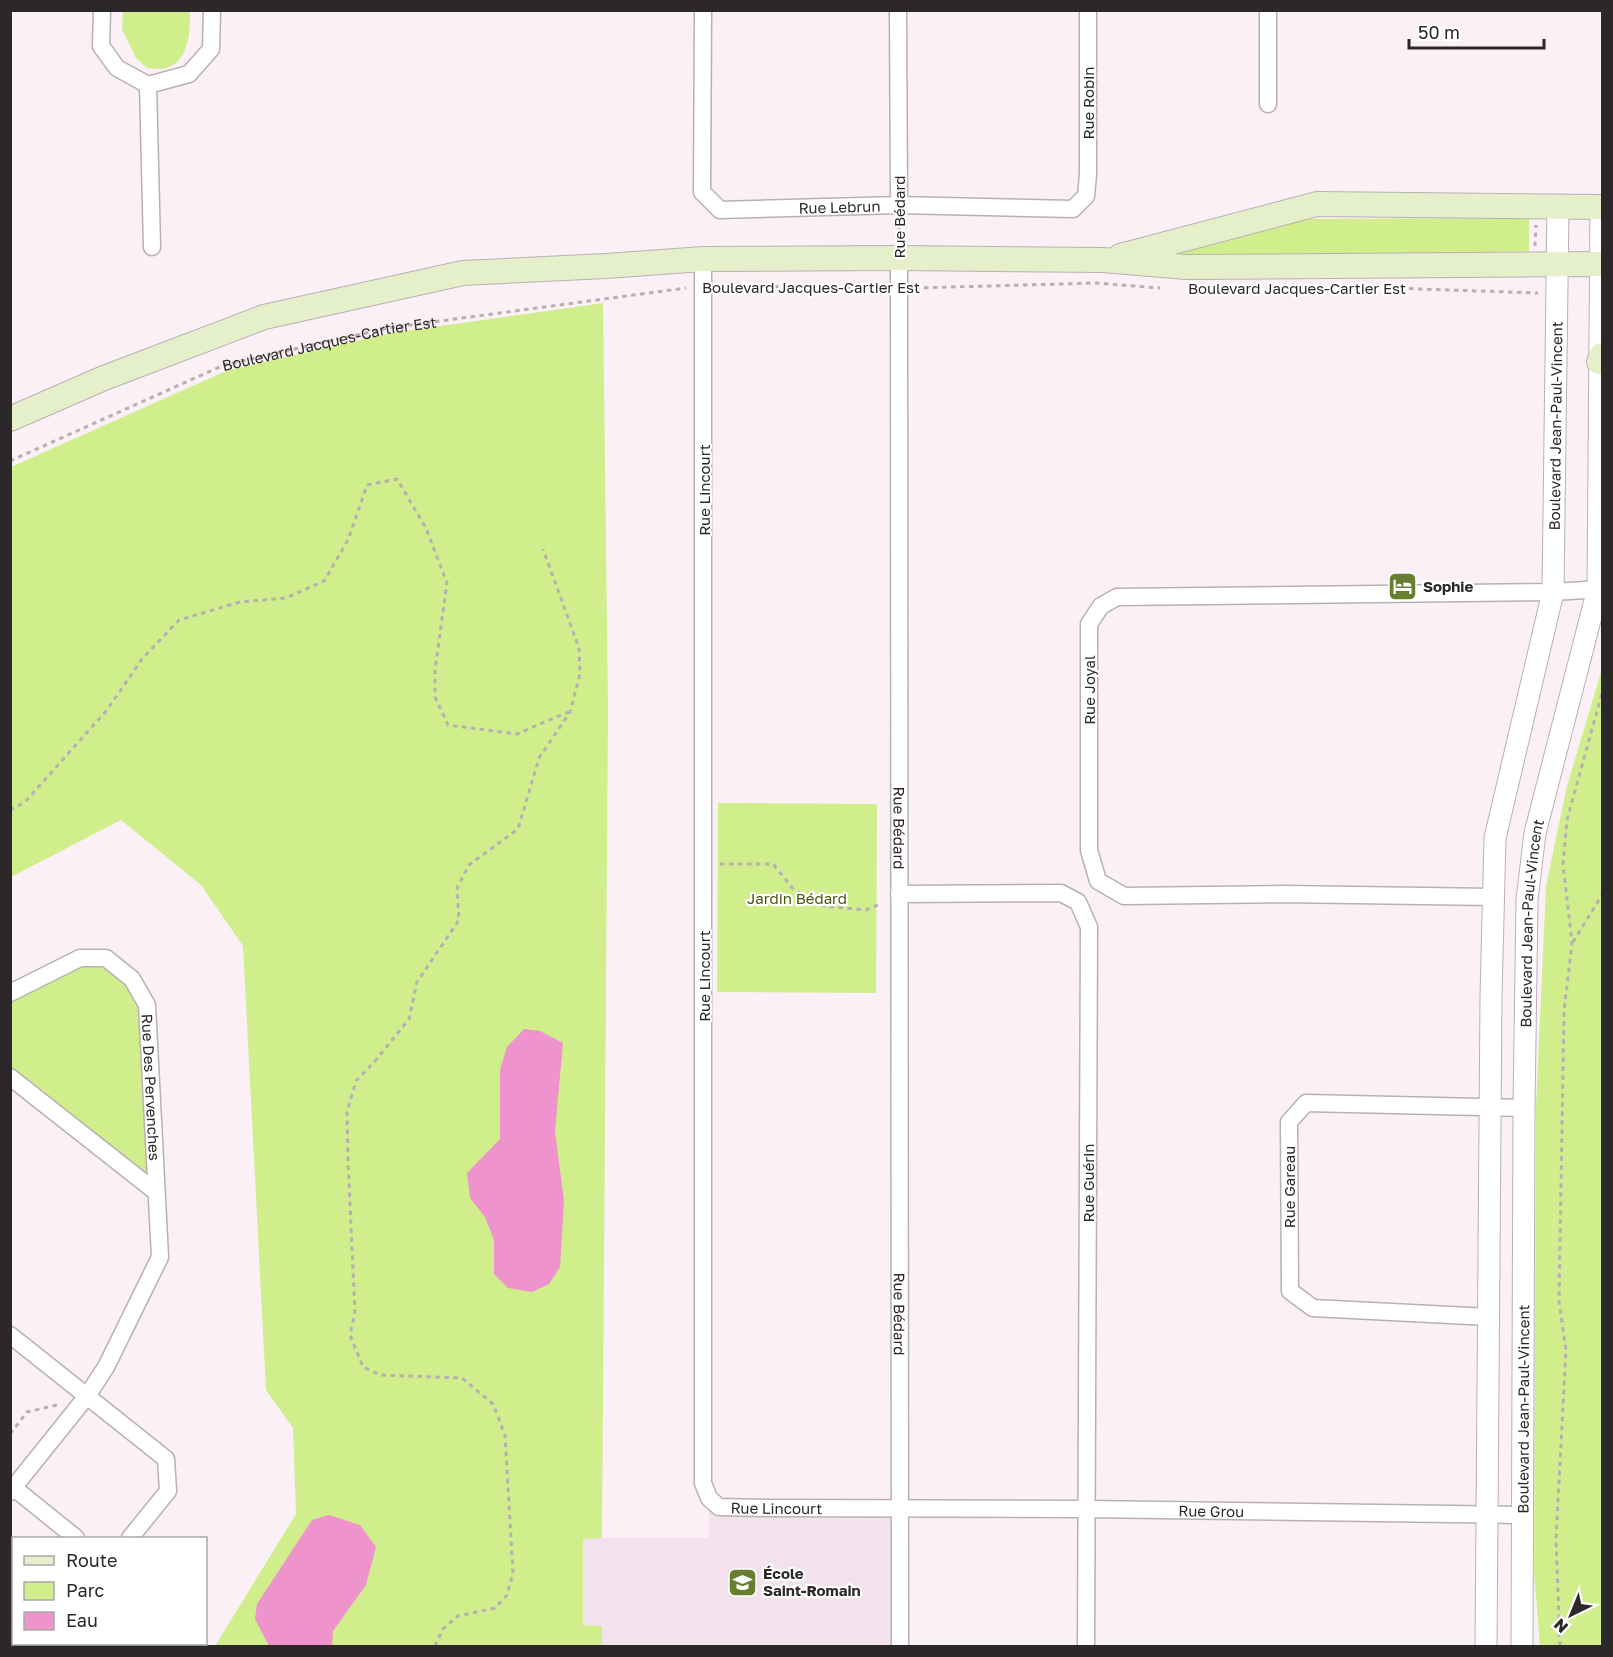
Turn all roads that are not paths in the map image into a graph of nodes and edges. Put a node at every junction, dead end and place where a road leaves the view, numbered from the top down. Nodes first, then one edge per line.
1 (102, 10) edge
2 (212, 10) edge
3 (703, 10) edge
4 (898, 10) edge
5 (1088, 10) edge
6 (1268, 10) edge
7 (148, 85) junction
8 (1268, 104) dead end
9 (1086, 196) joint
10 (899, 205) junction
11 (1558, 206) junction
12 (1602, 207) edge
13 (152, 247) dead end
14 (899, 258) junction
15 (703, 259) junction
16 (1103, 260) junction
17 (1601, 264) edge
18 (1556, 265) junction
19 (1601, 358) edge
20 (10, 419) edge
21 (1600, 589) edge
22 (1553, 592) junction
23 (899, 894) junction
24 (1493, 897) junction
25 (10, 993) edge
26 (10, 1077) edge
27 (1491, 1107) junction
28 (1524, 1108) junction
29 (156, 1192) junction
30 (1489, 1317) junction
31 (10, 1335) edge
32 (87, 1396) junction
33 (12, 1490) edge
34 (900, 1508) junction
35 (1086, 1509) junction
36 (1487, 1514) junction
37 (1522, 1515) junction
38 (73, 1537) edge
39 (132, 1537) edge
40 (900, 1647) edge
41 (1086, 1647) edge
42 (1486, 1647) edge
43 (1522, 1647) edge

1 - 7 street
2 - 7 street
3 - 10 street, Rue Lebrun
4 - 10 street, Rue Bédard
5 - 9 street, Rue Robin
6 - 8 street
7 - 13 street
9 - 10 street, Rue Lebrun
11 - 12 main road, Boulevard Jacques-Cartier Est
11 - 16 main road, Boulevard Jacques-Cartier Est
11 - 18 street, Boulevard Jean-Paul-Vincent
12 - 17 street, Boulevard Jean-Paul-Vincent
14 - 15 main road, Boulevard Jacques-Cartier Est
14 - 16 main road, Boulevard Jacques-Cartier Est
14 - 23 street, Rue Bédard
15 - 20 main road, Boulevard Jacques-Cartier Est
15 - 34 street, Rue Lincourt
16 - 18 main road, Boulevard Jacques-Cartier Est
17 - 18 main road, Boulevard Jacques-Cartier Est
17 - 19 street, Boulevard Jean-Paul-Vincent
18 - 22 street, Boulevard Jean-Paul-Vincent
19 - 21 street, Boulevard Jean-Paul-Vincent
21 - 22 street, Rue Joyal
21 - 28 street, Boulevard Jean-Paul-Vincent
22 - 24 street, Boulevard Jean-Paul-Vincent
22 - 24 street, Rue Joyal
23 - 34 street, Rue Bédard
23 - 35 street, Rue Guérin
24 - 27 street, Boulevard Jean-Paul-Vincent
25 - 29 street, Rue Des Pervenches
26 - 29 street, Rue Des Pervenches
27 - 28 street, Rue Gareau
27 - 30 street, Boulevard Jean-Paul-Vincent
27 - 30 street, Rue Gareau
28 - 37 street, Boulevard Jean-Paul-Vincent
29 - 32 street, Rue Des Pervenches
30 - 36 street, Boulevard Jean-Paul-Vincent
31 - 32 street
32 - 33 street, Rue Des Pervenches
32 - 39 street
33 - 38 street
34 - 35 street, Rue Grou
34 - 40 street, Rue Bédard
35 - 36 street, Rue Grou
35 - 41 street, Rue Guérin
36 - 37 street, Rue Grou
36 - 42 street, Boulevard Jean-Paul-Vincent
37 - 43 street, Boulevard Jean-Paul-Vincent

